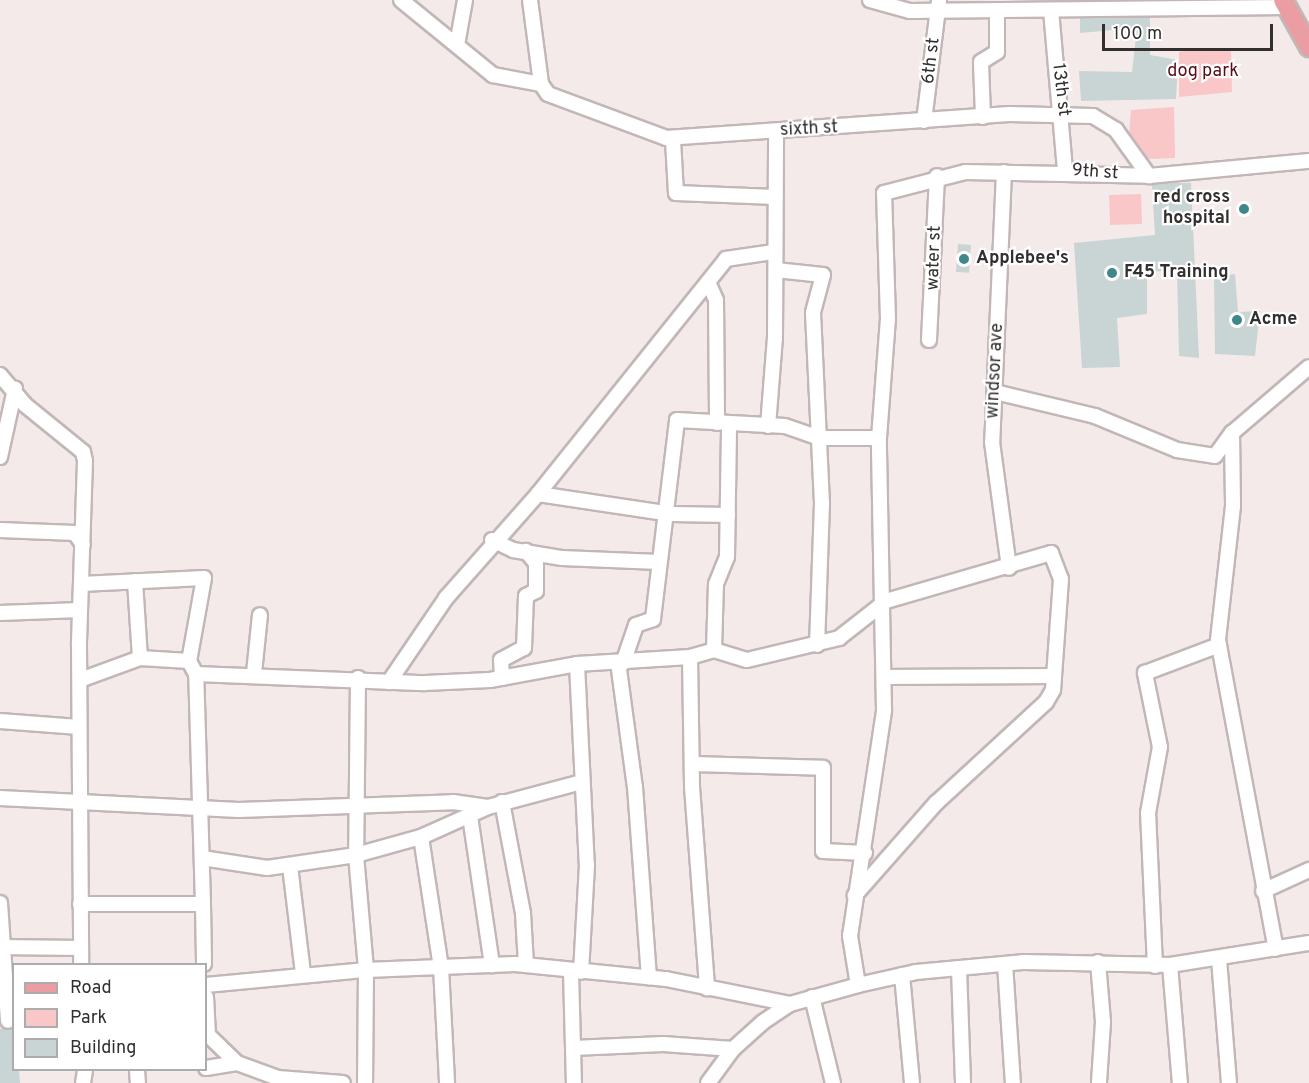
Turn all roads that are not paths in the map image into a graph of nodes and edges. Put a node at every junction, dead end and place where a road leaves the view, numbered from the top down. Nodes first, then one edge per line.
1 (401, 0) edge
2 (465, 0) edge
3 (530, 0) edge
4 (870, 0) edge
5 (1285, 3) edge
6 (938, 6) edge
7 (997, 10) junction
8 (1050, 10) junction
9 (457, 45) junction
10 (1309, 47) edge
11 (541, 84) junction
12 (1064, 115) junction
13 (983, 117) junction
14 (924, 121) junction
15 (776, 132) junction
16 (673, 140) junction
17 (1309, 161) edge
18 (1065, 171) junction
19 (1004, 172) junction
20 (937, 176) junction
21 (1149, 176) junction
22 (775, 196) junction
23 (773, 252) junction
24 (776, 270) junction
25 (708, 282) junction
26 (929, 340) dead end
27 (1309, 367) edge
28 (0, 375) edge
29 (15, 388) junction
30 (995, 392) junction
31 (723, 423) junction
32 (768, 426) junction
33 (1232, 433) junction
34 (820, 438) junction
35 (879, 438) junction
36 (0, 457) edge
37 (538, 494) junction
38 (668, 510) junction
39 (728, 515) junction
40 (0, 530) edge
41 (492, 540) junction
42 (82, 545) junction
43 (526, 551) junction
44 (659, 562) junction
45 (1009, 568) junction
46 (135, 581) junction
47 (81, 584) junction
48 (886, 602) junction
49 (80, 610) junction
50 (0, 613) edge
51 (260, 615) dead end
52 (817, 645) junction
53 (1219, 645) junction
54 (714, 650) junction
55 (690, 657) junction
56 (140, 658) junction
57 (189, 661) junction
58 (620, 662) junction
59 (577, 664) junction
60 (254, 673) junction
61 (196, 674) junction
62 (1054, 676) junction
63 (884, 677) junction
64 (358, 678) junction
65 (502, 678) junction
66 (80, 680) junction
67 (389, 682) junction
68 (0, 721) edge
69 (80, 727) junction
70 (692, 764) junction
71 (582, 782) junction
72 (0, 798) edge
73 (502, 802) junction
74 (79, 806) junction
75 (355, 806) junction
76 (488, 807) junction
77 (201, 809) junction
78 (470, 816) junction
79 (421, 837) junction
80 (865, 853) junction
81 (356, 855) junction
82 (202, 858) junction
83 (290, 866) junction
84 (1309, 870) edge
85 (1263, 891) junction
86 (855, 895) junction
87 (0, 903) edge
88 (80, 904) junction
89 (203, 904) junction
90 (1309, 943) edge
91 (1, 948) edge
92 (81, 948) junction
93 (1276, 950) junction
94 (1219, 959) junction
95 (1098, 962) junction
96 (81, 963) edge
97 (204, 963) edge
98 (1005, 964) junction
99 (492, 965) junction
100 (526, 965) junction
101 (1170, 965) junction
102 (1155, 966) junction
103 (441, 967) junction
104 (959, 968) junction
105 (366, 970) junction
106 (576, 972) junction
107 (303, 974) junction
108 (902, 975) junction
109 (648, 977) junction
110 (207, 985) edge
111 (858, 985) junction
112 (707, 988) junction
113 (812, 997) junction
114 (790, 1004) junction
115 (207, 1016) edge
116 (7, 1022) edge
117 (573, 1048) junction
118 (733, 1049) junction
119 (237, 1063) junction
120 (207, 1068) edge
121 (718, 1068) junction
122 (249, 1077) edge
123 (343, 1083) edge
124 (365, 1083) edge
125 (447, 1083) edge
126 (574, 1083) edge
127 (708, 1083) edge
128 (726, 1083) edge
129 (833, 1083) edge
130 (912, 1083) edge
131 (963, 1083) edge
132 (1013, 1083) edge
133 (1099, 1083) edge
134 (1180, 1083) edge
135 (1229, 1083) edge

1 - 9 street
2 - 9 street
3 - 11 street
4 - 6 street
5 - 8 street
5 - 10 main road
6 - 7 street
6 - 14 street, 6th st
7 - 8 street
7 - 13 street
8 - 12 street, 13th st
9 - 11 street
11 - 16 street, sixth st
12 - 13 street, sixth st
12 - 18 street, 13th st
12 - 21 street, sixth st
13 - 14 street, sixth st
14 - 15 street, sixth st
15 - 16 street, sixth st
15 - 22 street
16 - 22 street
17 - 21 street, 9th st
18 - 19 street, 9th st
18 - 21 street, 9th st
19 - 20 street, 9th st
19 - 30 street, windsor ave
20 - 26 street, water st
20 - 35 street, 9th st
22 - 23 street
23 - 24 street
23 - 25 street
24 - 32 street
24 - 34 street
25 - 31 street
25 - 37 street
27 - 33 street
28 - 29 street
29 - 36 street
29 - 42 street
30 - 33 street
30 - 45 street, windsor ave
31 - 32 street
31 - 38 street
31 - 39 street
32 - 34 street
33 - 53 street
34 - 35 street
34 - 52 street
35 - 48 street
37 - 38 street
37 - 41 street
38 - 39 street
38 - 44 street
39 - 54 street
40 - 42 street
41 - 43 street
41 - 67 street
42 - 47 street
43 - 44 street
43 - 65 street
44 - 58 street
45 - 48 street
45 - 62 street
46 - 47 street
46 - 56 street
46 - 57 street
47 - 49 street
48 - 52 street
48 - 63 street
49 - 50 street
49 - 66 street
51 - 60 street
52 - 54 street
53 - 85 street
53 - 102 street
54 - 55 street
55 - 58 street
55 - 70 street
56 - 57 street
56 - 66 street
57 - 61 street
58 - 59 street
58 - 109 street
59 - 65 street
59 - 71 street
60 - 61 street
60 - 64 street
61 - 77 street
62 - 63 street
62 - 86 street
63 - 80 street
64 - 67 street
64 - 75 street
65 - 67 street
66 - 69 street
68 - 69 street
69 - 74 street
70 - 80 street
70 - 112 street
71 - 73 street
71 - 106 street
72 - 74 street
73 - 76 street
73 - 100 street
74 - 77 street
74 - 88 street
75 - 76 street
75 - 77 street
75 - 81 street
76 - 78 street
77 - 82 street
78 - 79 street
78 - 99 street
79 - 81 street
79 - 103 street
80 - 86 street
81 - 83 street
81 - 105 street
82 - 83 street
82 - 89 street
83 - 107 street
84 - 85 street
85 - 93 street
86 - 111 street
87 - 91 street
88 - 89 street
88 - 92 street
89 - 97 street
90 - 93 street
91 - 92 street
91 - 116 street
92 - 96 street
93 - 94 street
94 - 101 street
94 - 135 street
95 - 98 street
95 - 102 street
95 - 133 street
98 - 104 street
98 - 132 street
99 - 100 street
99 - 103 street
100 - 106 street
101 - 102 street
101 - 134 street
103 - 105 street
103 - 125 street
104 - 108 street
104 - 131 street
105 - 107 street
105 - 124 street
106 - 109 street
106 - 117 street
107 - 110 street
108 - 111 street
108 - 130 street
109 - 112 street
111 - 113 street
112 - 114 street
113 - 114 street
113 - 129 street
114 - 118 street
115 - 119 street
117 - 118 street
117 - 126 street
118 - 121 street
119 - 120 street
119 - 122 street
121 - 127 street
121 - 128 street
122 - 123 street

